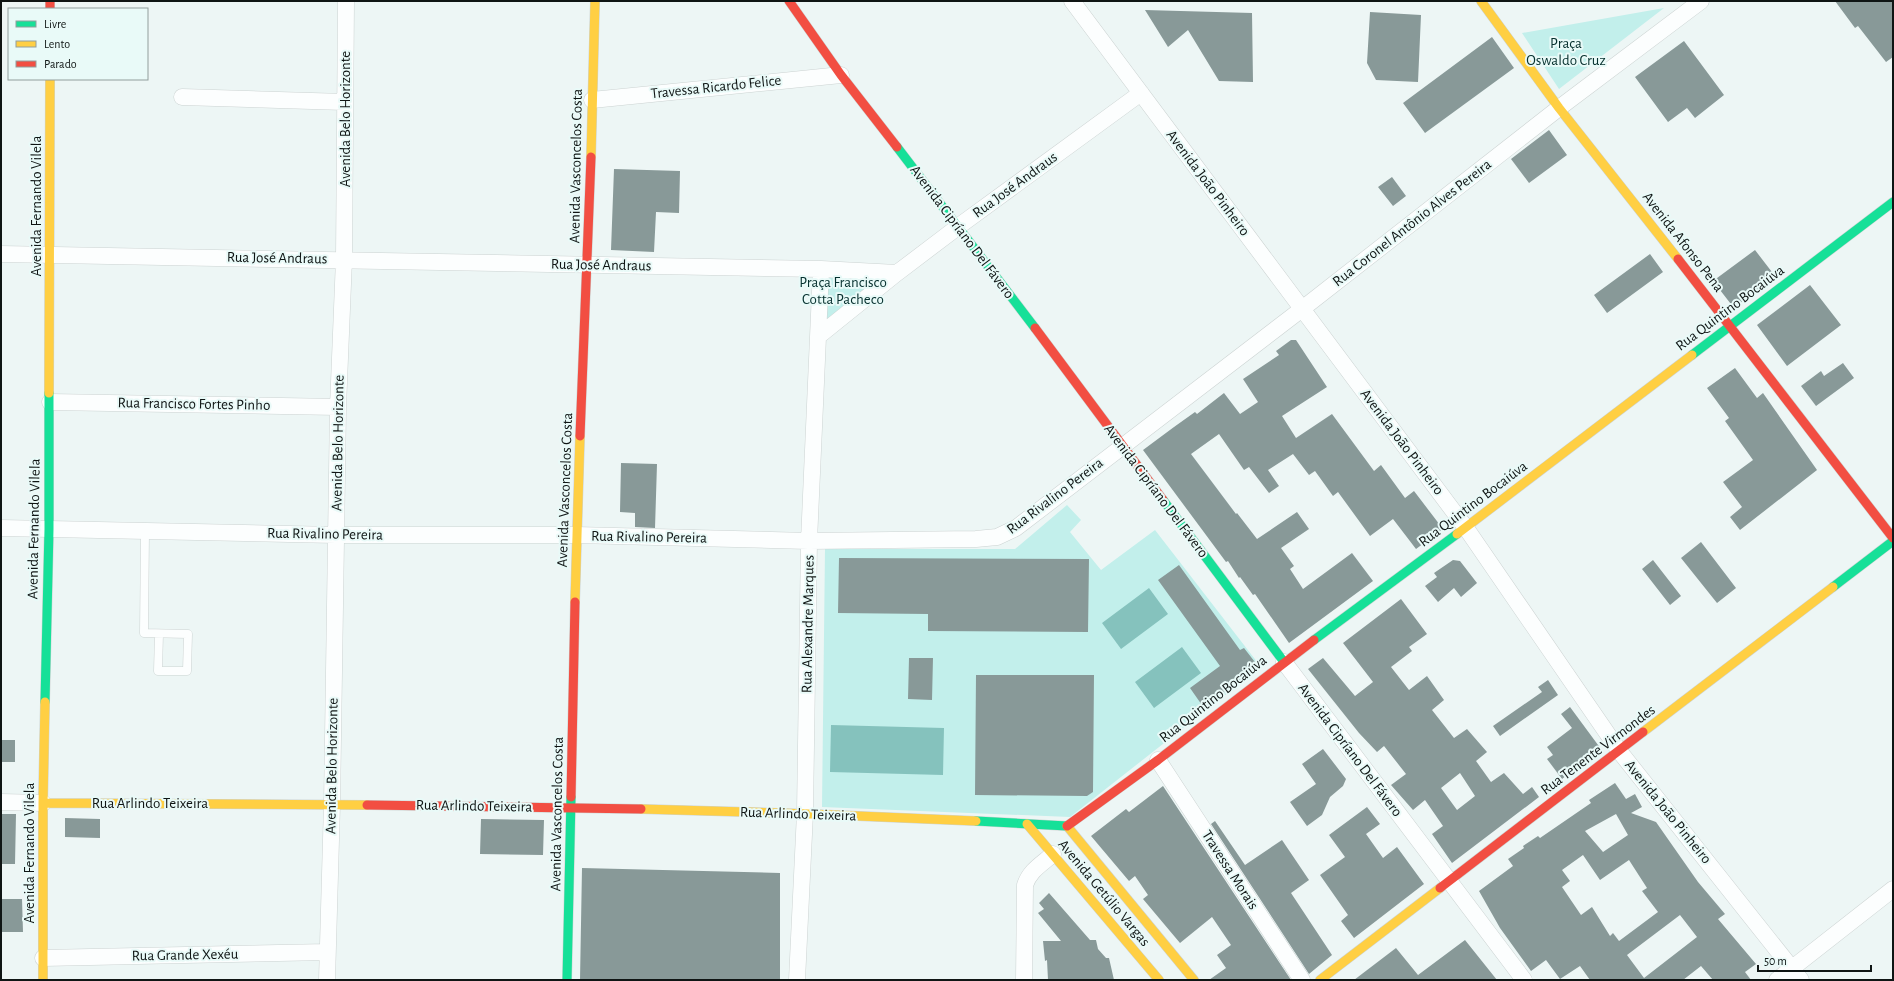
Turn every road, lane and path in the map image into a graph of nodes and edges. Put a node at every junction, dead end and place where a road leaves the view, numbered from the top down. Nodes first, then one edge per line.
1 (346, 1) edge
2 (595, 1) edge
3 (789, 1) edge
4 (1072, 1) edge
5 (1481, 1) edge
6 (1701, 1) edge
7 (841, 75) junction
8 (50, 80) edge
9 (1141, 93) junction
10 (182, 97) dead end
11 (592, 100) junction
12 (345, 102) junction
13 (1559, 108) junction
14 (1893, 202) edge
15 (958, 226) junction
16 (1, 254) edge
17 (50, 255) junction
18 (344, 259) junction
19 (588, 264) junction
20 (821, 269) junction
21 (897, 273) junction
22 (1302, 309) junction
23 (1731, 325) junction
24 (820, 335) junction
25 (50, 402) junction
26 (338, 407) junction
27 (1122, 445) junction
28 (1, 528) edge
29 (1466, 528) junction
30 (49, 529) junction
31 (145, 531) junction
32 (336, 535) junction
33 (576, 535) junction
34 (1893, 538) edge
35 (810, 540) junction
36 (1893, 541) edge
37 (159, 634) junction
38 (1284, 662) junction
39 (1620, 752) junction
40 (1158, 760) junction
41 (1, 802) edge
42 (43, 803) junction
43 (332, 804) junction
44 (571, 807) junction
45 (805, 813) junction
46 (1027, 824) junction
47 (1067, 826) junction
48 (1053, 854) junction
49 (1449, 882) junction
50 (1893, 890) edge
51 (327, 952) junction
52 (43, 958) junction
53 (1797, 974) edge
54 (43, 980) edge
55 (327, 980) edge
56 (566, 980) edge
57 (798, 980) edge
58 (1024, 980) edge
59 (1159, 980) edge
60 (1194, 980) edge
61 (1302, 980) edge
62 (1320, 980) edge
63 (1524, 980) edge
64 (1777, 980) edge

1 - 12 street, Avenida Belo Horizonte
2 - 11 street, Avenida Vasconcelos Costa
3 - 7 street, Avenida Cipríano Del Fávero
4 - 9 street, Avenida João Pinheiro
5 - 13 street, Avenida Afonso Pena
6 - 13 street, Rua Coronel Antônio Alves Pereira
7 - 11 street, Travessa Ricardo Felice
7 - 15 street, Avenida Cipríano Del Fávero
8 - 17 street, Avenida Fernando Vilela
9 - 15 street, Rua José Andraus
9 - 22 street, Avenida João Pinheiro
10 - 12 street
11 - 19 street, Avenida Vasconcelos Costa
12 - 18 street, Avenida Belo Horizonte
13 - 22 street, Rua Coronel Antônio Alves Pereira
13 - 23 street, Avenida Afonso Pena
14 - 23 street, Rua Quintino Bocaiúva
15 - 21 street, Rua José Andraus
15 - 27 street, Avenida Cipríano Del Fávero
16 - 17 street, Rua José Andraus
17 - 18 street, Rua José Andraus
17 - 25 street, Avenida Fernando Vilela
18 - 19 street, Rua José Andraus
18 - 26 street, Avenida Belo Horizonte
19 - 20 street, Rua José Andraus
19 - 33 street, Avenida Vasconcelos Costa
20 - 21 street, Rua José Andraus
20 - 24 street, Rua Alexandre Marques
21 - 24 street
22 - 27 street, Rua Coronel Antônio Alves Pereira
22 - 29 street, Avenida João Pinheiro
23 - 29 street, Rua Quintino Bocaiúva
23 - 34 street, Avenida Afonso Pena
24 - 35 street, Rua Alexandre Marques
25 - 26 street, Rua Francisco Fortes Pinho
25 - 30 street, Avenida Fernando Vilela
26 - 32 street, Avenida Belo Horizonte
27 - 35 street, Rua Rivalino Pereira
27 - 38 street, Avenida Cipríano Del Fávero
28 - 30 street, Rua Rivalino Pereira
29 - 38 street, Rua Quintino Bocaiúva
29 - 39 street, Avenida João Pinheiro
30 - 31 street, Rua Rivalino Pereira
30 - 42 street, Avenida Fernando Vilela
31 - 32 street, Rua Rivalino Pereira
31 - 37 lane
32 - 33 street, Rua Rivalino Pereira
32 - 43 street, Avenida Belo Horizonte
33 - 35 street, Rua Rivalino Pereira
33 - 44 street, Avenida Vasconcelos Costa
35 - 45 street, Rua Alexandre Marques
36 - 39 street, Rua Tenente Virmondes
37 - 37 lane
38 - 40 street, Rua Quintino Bocaiúva
38 - 49 street, Avenida Cipríano Del Fávero
39 - 49 street, Rua Tenente Virmondes
39 - 53 street, Avenida João Pinheiro
40 - 47 street, Rua Quintino Bocaiúva
40 - 61 street, Travessa Morais
41 - 42 street, Rua Arlindo Teixeira
42 - 43 street, Rua Arlindo Teixeira
42 - 52 street, Avenida Fernando Vilela
43 - 44 street, Rua Arlindo Teixeira
43 - 51 street, Avenida Belo Horizonte
44 - 45 street, Rua Arlindo Teixeira
44 - 56 street, Avenida Vasconcelos Costa
45 - 46 street, Rua Arlindo Teixeira
45 - 57 street, Rua Alexandre Marques
46 - 47 street, Rua Arlindo Teixeira
46 - 48 street, Avenida Getúlio Vargas
47 - 60 street, Avenida Getúlio Vargas
48 - 58 street
48 - 59 street, Avenida Getúlio Vargas
49 - 62 street, Rua Tenente Virmondes
49 - 63 street, Avenida Cipríano Del Fávero
50 - 53 street
51 - 52 street, Rua Grande Xexéu
51 - 55 street, Avenida Belo Horizonte
52 - 54 street, Avenida Fernando Vilela
53 - 64 street

